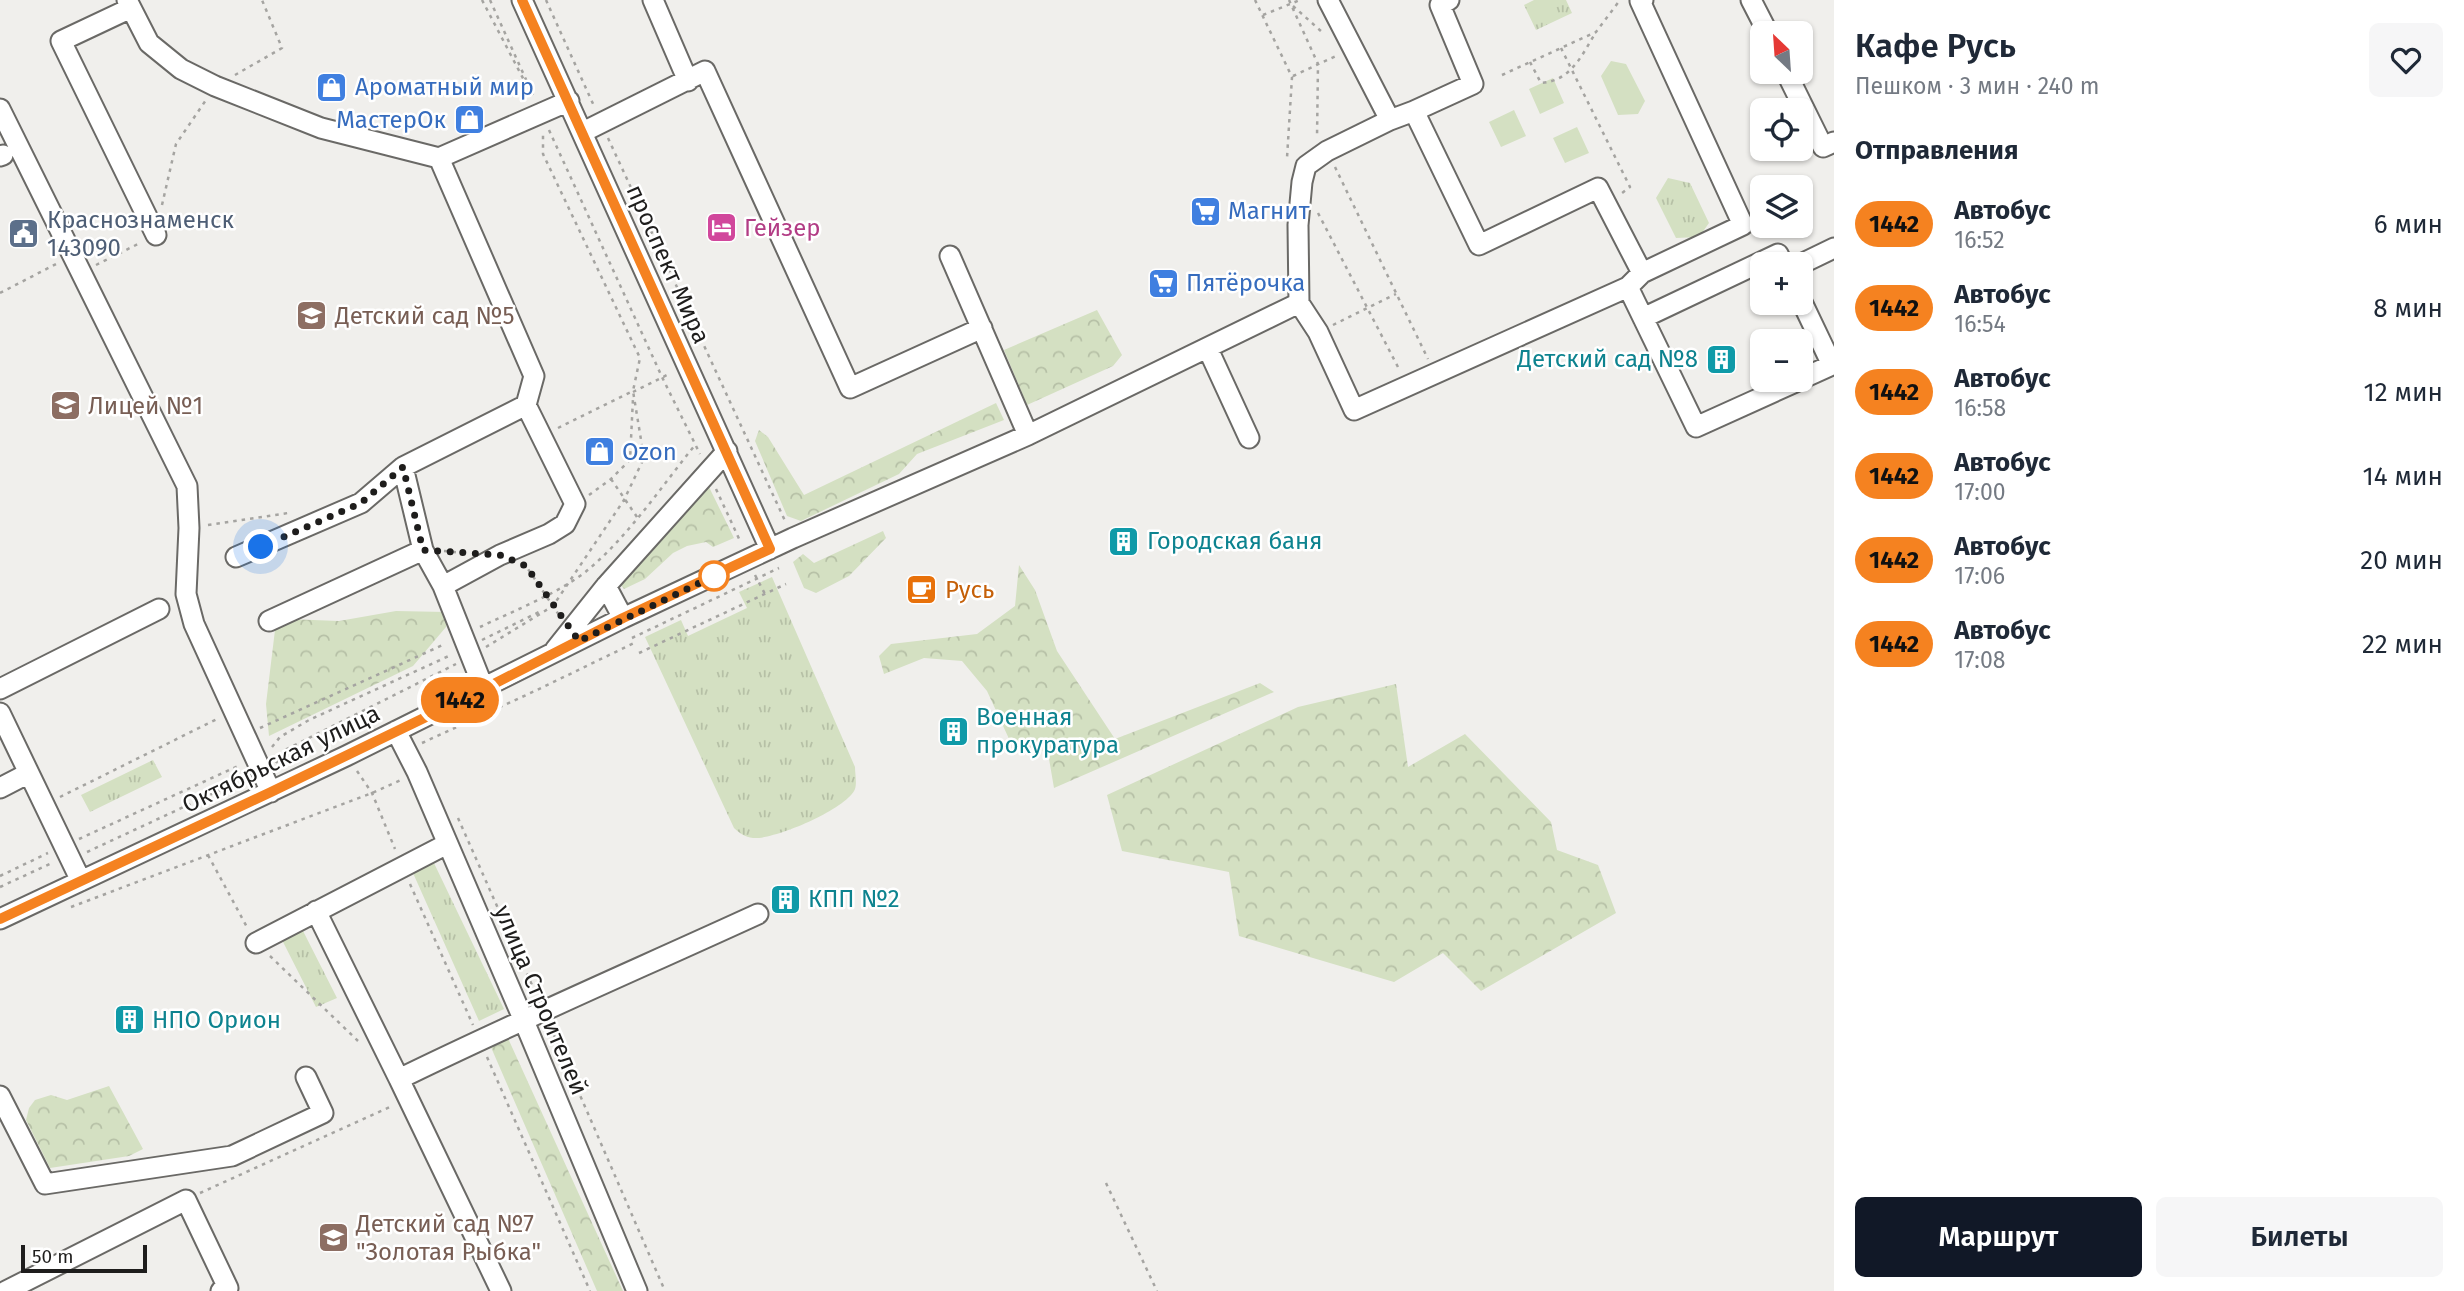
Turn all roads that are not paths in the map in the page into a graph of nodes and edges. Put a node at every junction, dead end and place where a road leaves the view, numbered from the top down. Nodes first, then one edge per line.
1 (522, 0) edge
2 (653, 0) edge
3 (1328, 0) edge
4 (1449, 0) edge
5 (1643, 0) edge
6 (1751, 0) edge
7 (129, 4) edge
8 (1762, 21) edge
9 (688, 81) junction
10 (1792, 84) edge
11 (569, 101) junction
12 (0, 109) edge
13 (1414, 111) junction
14 (1390, 120) junction
15 (583, 132) junction
16 (1834, 142) edge
17 (439, 158) junction
18 (156, 236) road end
19 (1834, 248) edge
20 (950, 256) dead end
21 (1813, 258) edge
22 (1750, 267) edge
23 (1635, 280) junction
24 (1299, 303) junction
25 (1808, 315) edge
26 (1643, 318) junction
27 (982, 328) junction
28 (1208, 349) junction
29 (1813, 374) edge
30 (1773, 392) edge
31 (526, 405) junction
32 (1028, 435) junction
33 (1249, 438) dead end
34 (727, 452) junction
35 (403, 467) junction
36 (770, 549) junction
37 (423, 550) junction
38 (236, 558) dead end
39 (443, 586) junction
40 (606, 586) junction
41 (159, 610) dead end
42 (623, 618) junction
43 (269, 621) dead end
44 (550, 656) junction
45 (0, 689) edge
46 (484, 689) junction
47 (0, 713) edge
48 (396, 731) junction
49 (29, 773) junction
50 (0, 788) edge
51 (271, 792) junction
52 (447, 844) junction
53 (81, 881) junction
54 (316, 911) junction
55 (758, 914) dead end
56 (0, 919) edge
57 (256, 943) road end
58 (524, 1021) junction
59 (306, 1077) dead end
60 (399, 1079) junction
61 (0, 1096) edge
62 (6, 1291) edge
63 (221, 1291) edge
64 (501, 1291) edge
65 (637, 1291) edge

1 - 11 street, проспект Мира
2 - 9 street
3 - 14 street
4 - 13 street
5 - 23 street
6 - 8 street
7 - 17 street
7 - 18 street
9 - 15 street
9 - 27 street
10 - 16 street
11 - 15 street, проспект Мира
11 - 17 street
12 - 51 street
13 - 14 street
13 - 23 street
14 - 24 street
15 - 34 street, проспект Мира
17 - 31 street
19 - 21 street
20 - 27 street
22 - 26 street
23 - 24 street
23 - 26 street
24 - 28 street, Октябрьская улица
25 - 29 street
26 - 30 street
27 - 32 street
28 - 32 street, Октябрьская улица
28 - 33 street
31 - 35 street
31 - 39 street
32 - 36 street, Октябрьская улица
34 - 36 street, проспект Мира
34 - 40 street
35 - 37 street
35 - 38 street
36 - 42 street, Октябрьская улица
37 - 39 street
37 - 43 street
39 - 46 street
40 - 42 street
40 - 44 street
41 - 45 street
42 - 44 street, Октябрьская улица
44 - 46 street, Октябрьская улица
46 - 48 street, Октябрьская улица
47 - 49 street
48 - 51 street, Октябрьская улица
48 - 52 street, улица Строителей
49 - 50 street
49 - 53 street
51 - 53 street, Октябрьская улица
52 - 54 street
52 - 58 street, улица Строителей
53 - 56 street, Октябрьская улица
54 - 57 street
54 - 60 street
55 - 58 street
58 - 60 street
58 - 65 street, улица Строителей
59 - 61 street
60 - 64 street
62 - 63 street

